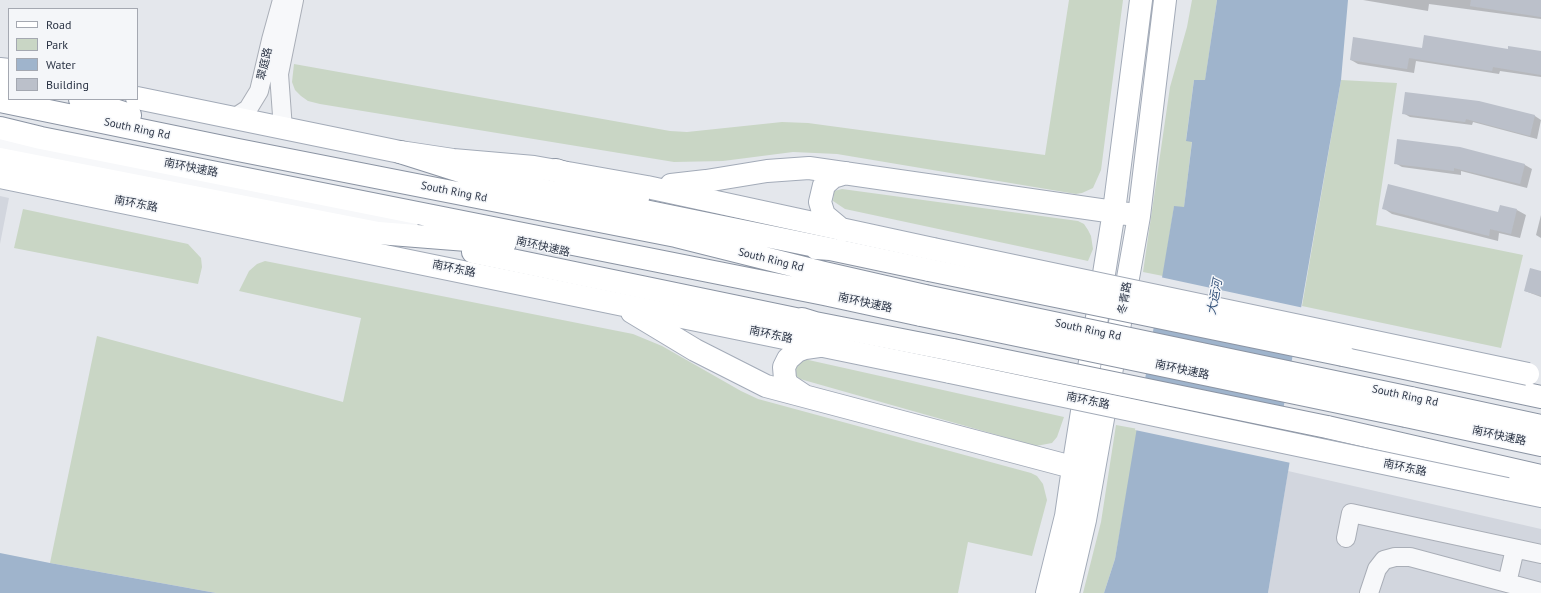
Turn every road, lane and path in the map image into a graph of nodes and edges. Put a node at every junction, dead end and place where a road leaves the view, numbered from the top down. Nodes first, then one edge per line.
1 (282, 0) edge
2 (294, 0) edge
3 (1141, 0) edge
4 (1165, 0) edge
5 (86, 100) edge
6 (0, 101) edge
7 (138, 108) edge
8 (234, 118) junction
9 (0, 128) edge
10 (283, 129) junction
11 (0, 134) edge
12 (41, 138) junction
13 (0, 143) edge
14 (238, 150) junction
15 (400, 152) junction
16 (0, 159) edge
17 (556, 170) junction
18 (846, 173) junction
19 (0, 177) edge
20 (647, 187) junction
21 (383, 206) junction
22 (1114, 212) junction
23 (1139, 216) junction
24 (842, 230) junction
25 (378, 233) junction
26 (676, 236) junction
27 (740, 236) junction
28 (464, 239) junction
29 (543, 248) junction
30 (662, 272) junction
31 (824, 294) junction
32 (617, 303) junction
33 (923, 305) junction
34 (815, 323) junction
35 (824, 346) junction
36 (1534, 375) edge
37 (1474, 382) junction
38 (1541, 396) edge
39 (810, 398) junction
40 (1541, 406) edge
41 (1541, 426) edge
42 (1527, 439) edge
43 (1073, 468) junction
44 (1094, 473) junction
45 (1541, 476) edge
46 (1541, 496) edge
47 (1346, 538) dead end
48 (1515, 549) junction
49 (1541, 554) edge
50 (1507, 583) junction
51 (1541, 592) edge
52 (1047, 593) edge
53 (1068, 593) edge
54 (1369, 593) edge

1 - 8 street, 翠庭路
2 - 10 street, 翠庭路
3 - 22 main road
4 - 23 main road, 冬青路
5 - 7 main road
6 - 14 main road, South Ring Rd
7 - 8 main road
7 - 14 main road
7 - 27 main road
8 - 10 main road
9 - 12 main road, 南环快速路
10 - 15 main road
11 - 12 street
12 - 21 main road, 南环快速路
13 - 28 street
14 - 26 main road, South Ring Rd
15 - 17 main road
15 - 27 main road
16 - 25 main road
17 - 20 main road
17 - 27 main road
18 - 20 main road
18 - 22 main road
18 - 24 main road
19 - 32 main road, 南环东路
20 - 24 main road
21 - 29 main road, 南环快速路
21 - 31 main road, 南环快速路
22 - 23 main road
22 - 43 main road
23 - 44 main road, 冬青路
24 - 36 main road, bridge
25 - 28 main road
25 - 34 main road
26 - 27 main road
26 - 33 main road, South Ring Rd
27 - 37 main road, bridge
28 - 29 main road
29 - 30 main road, 南环快速路
30 - 31 main road, 南环快速路
30 - 34 main road
31 - 33 main road, 南环快速路
32 - 35 main road, 南环东路
32 - 39 main road
33 - 42 main road, 南环快速路, bridge
34 - 45 main road, bridge
35 - 39 main road
35 - 46 main road, 南环东路, bridge
37 - 38 main road
37 - 40 main road
39 - 43 main road
41 - 42 main road
43 - 44 main road
43 - 52 main road
44 - 53 main road, 冬青路
47 - 48 street
48 - 49 street
48 - 50 street
50 - 51 street
50 - 54 street

